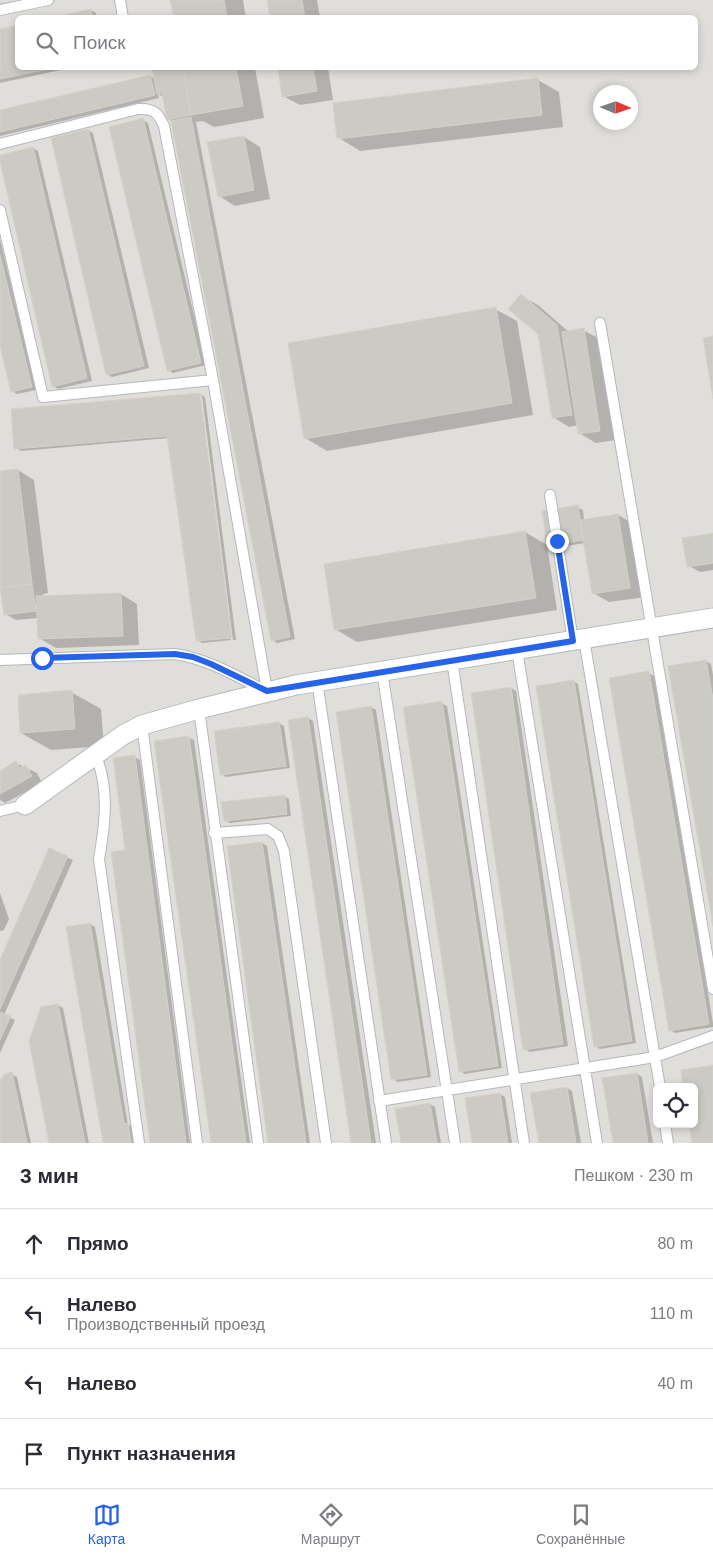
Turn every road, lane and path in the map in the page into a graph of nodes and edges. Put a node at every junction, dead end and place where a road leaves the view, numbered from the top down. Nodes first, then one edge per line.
1 (48, 0) edge
2 (120, 0) edge
3 (2, 6) edge
4 (122, 15) edge
5 (0, 144) edge
6 (0, 210) edge
7 (600, 323) dead end
8 (213, 380) junction
9 (550, 495) dead end
10 (712, 622) edge
11 (652, 628) junction
12 (579, 640) junction
13 (517, 650) junction
14 (0, 660) edge
15 (452, 660) junction
16 (382, 671) junction
17 (317, 681) junction
18 (267, 691) junction
19 (199, 709) junction
20 (142, 725) junction
21 (95, 754) junction
22 (25, 805) joint
23 (0, 811) edge
24 (214, 833) junction
25 (713, 989) edge
26 (713, 1036) edge
27 (655, 1057) junction
28 (586, 1069) junction
29 (515, 1081) junction
30 (659, 1083) edge
31 (447, 1090) junction
32 (379, 1101) junction
33 (666, 1128) edge
34 (139, 1143) edge
35 (198, 1143) edge
36 (258, 1143) edge
37 (326, 1143) edge
38 (386, 1143) edge
39 (455, 1143) edge
40 (524, 1143) edge
41 (597, 1143) edge
42 (668, 1143) edge

1 - 3 lane
2 - 4 lane
5 - 8 lane
6 - 8 lane
7 - 11 lane
8 - 18 lane
9 - 12 lane
10 - 11 street
11 - 12 street
11 - 25 lane
12 - 13 street
12 - 27 lane
13 - 15 street
13 - 28 lane
14 - 18 lane
15 - 16 street
15 - 29 lane
16 - 17 street
16 - 31 lane
17 - 18 street
17 - 32 lane
18 - 19 street
19 - 20 street
19 - 24 lane
20 - 21 street
20 - 35 lane
21 - 22 street
21 - 34 lane
22 - 23 lane
24 - 36 lane
24 - 37 lane
26 - 27 lane
27 - 28 lane
27 - 30 lane
28 - 29 lane
28 - 41 lane
29 - 31 lane
29 - 40 lane
31 - 32 lane
31 - 39 lane
32 - 38 lane
33 - 42 lane

